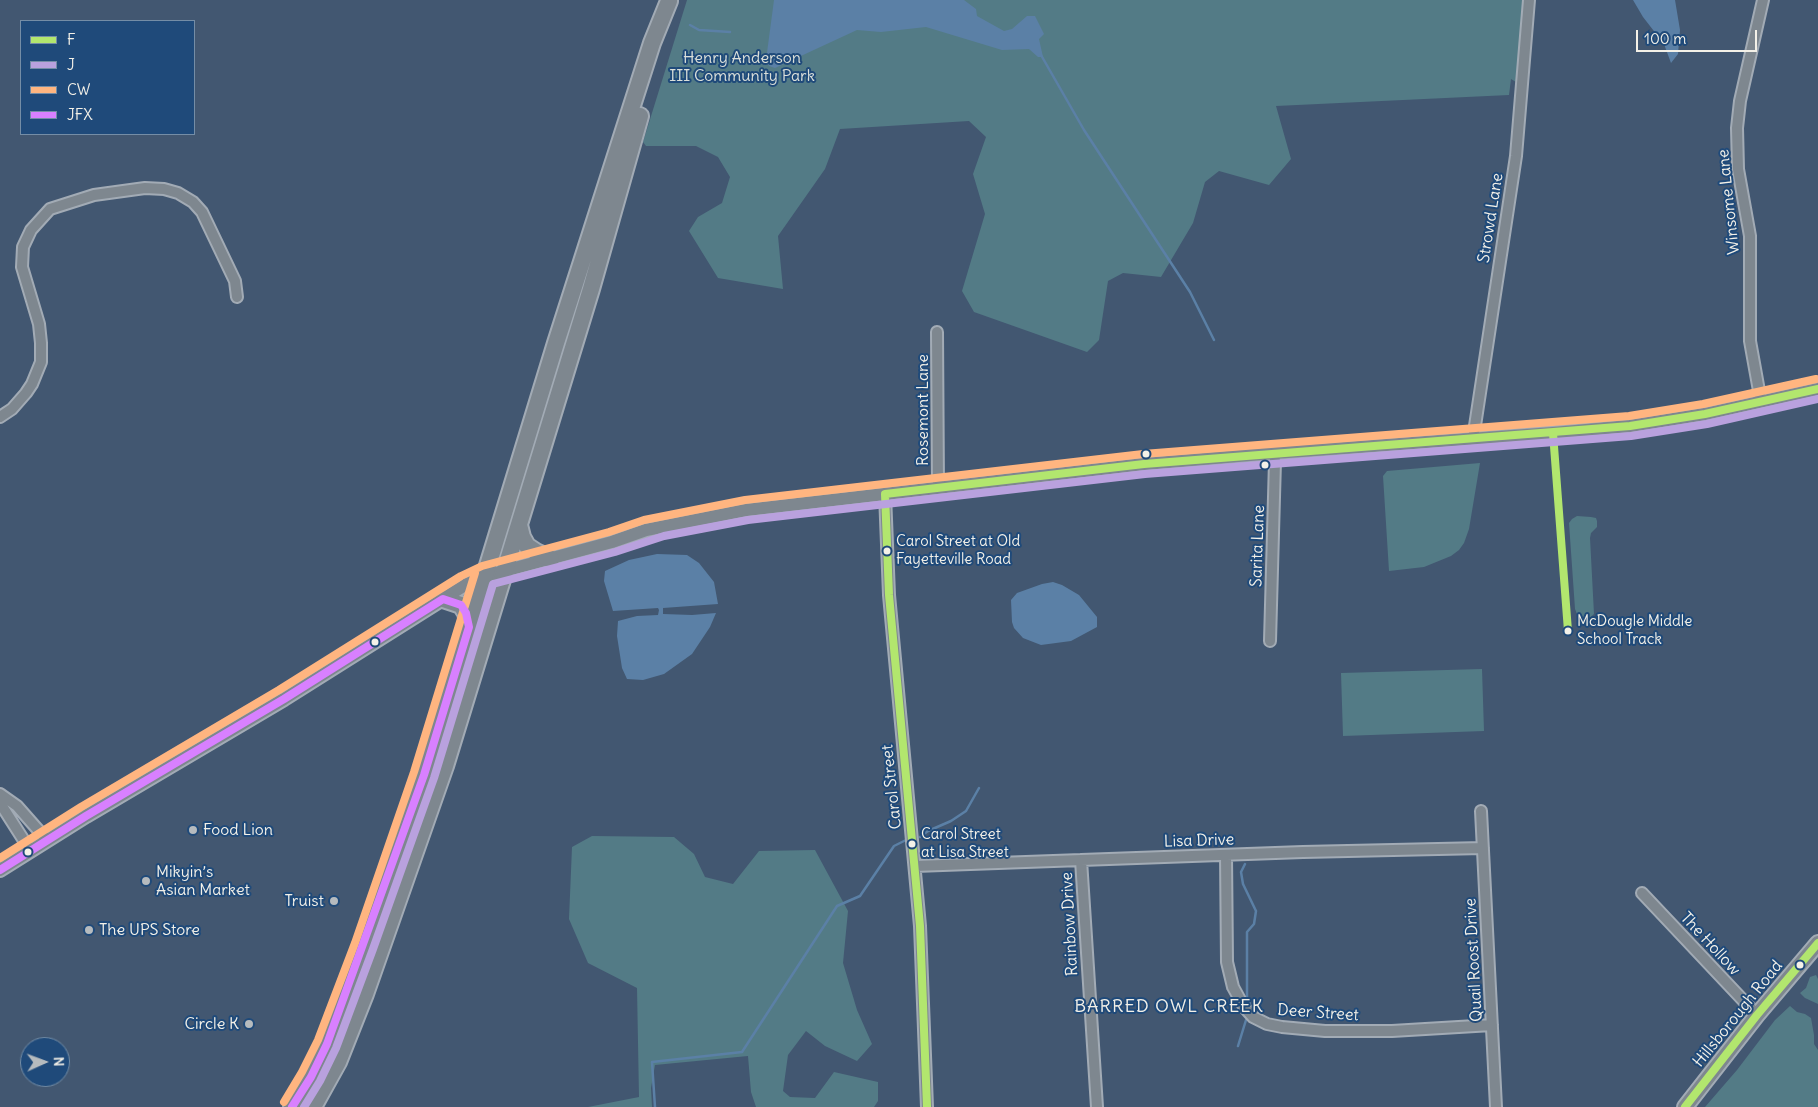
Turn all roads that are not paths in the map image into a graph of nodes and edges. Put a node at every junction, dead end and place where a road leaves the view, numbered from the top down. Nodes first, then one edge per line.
1 (1529, 0) edge
2 (1763, 0) edge
3 (669, 1) edge
4 (237, 297) dead end
5 (937, 332) dead end
6 (1818, 390) edge
7 (1761, 402) junction
8 (0, 417) edge
9 (1472, 439) junction
10 (1274, 453) junction
11 (938, 487) junction
12 (884, 494) junction
13 (518, 525) junction
14 (551, 558) junction
15 (505, 572) junction
16 (485, 576) junction
17 (444, 599) junction
18 (469, 627) junction
19 (1270, 641) dead end
20 (0, 794) edge
21 (0, 803) edge
22 (1481, 811) dead end
23 (47, 840) junction
24 (1483, 848) junction
25 (30, 850) junction
26 (1226, 855) junction
27 (1081, 860) junction
28 (915, 866) junction
29 (0, 870) edge
30 (1642, 893) dead end
31 (1818, 943) edge
32 (1757, 1015) junction
33 (1492, 1026) junction
34 (292, 1107) edge
35 (313, 1107) edge
36 (927, 1107) edge
37 (1097, 1107) edge
38 (1496, 1107) edge
39 (1685, 1107) edge

1 - 9 street, Strowd Lane
2 - 7 street, Winsome Lane
3 - 13 highway
3 - 16 highway
4 - 8 street
5 - 11 street, Rosemont Lane
6 - 7 street
7 - 9 street
9 - 10 street
10 - 11 street
10 - 19 street, Sarita Lane
11 - 12 street
12 - 14 street
12 - 28 street, Carol Street
13 - 14 highway
13 - 15 highway
14 - 15 street
15 - 16 street
15 - 35 highway
16 - 17 street
16 - 18 highway
17 - 18 highway
17 - 23 street
18 - 34 highway
20 - 23 street
21 - 25 street
22 - 24 street, Quail Roost Drive
23 - 25 street
24 - 26 street, Lisa Drive
24 - 33 street, Quail Roost Drive
25 - 29 street
26 - 27 street, Lisa Drive
26 - 33 street, Deer Street
27 - 28 street, Lisa Drive
27 - 37 street, Rainbow Drive
28 - 36 street, Carol Street
30 - 32 street, The Hollow
31 - 32 main road, Hillsborough Road
32 - 39 main road, Hillsborough Road
33 - 38 street, Quail Roost Drive

